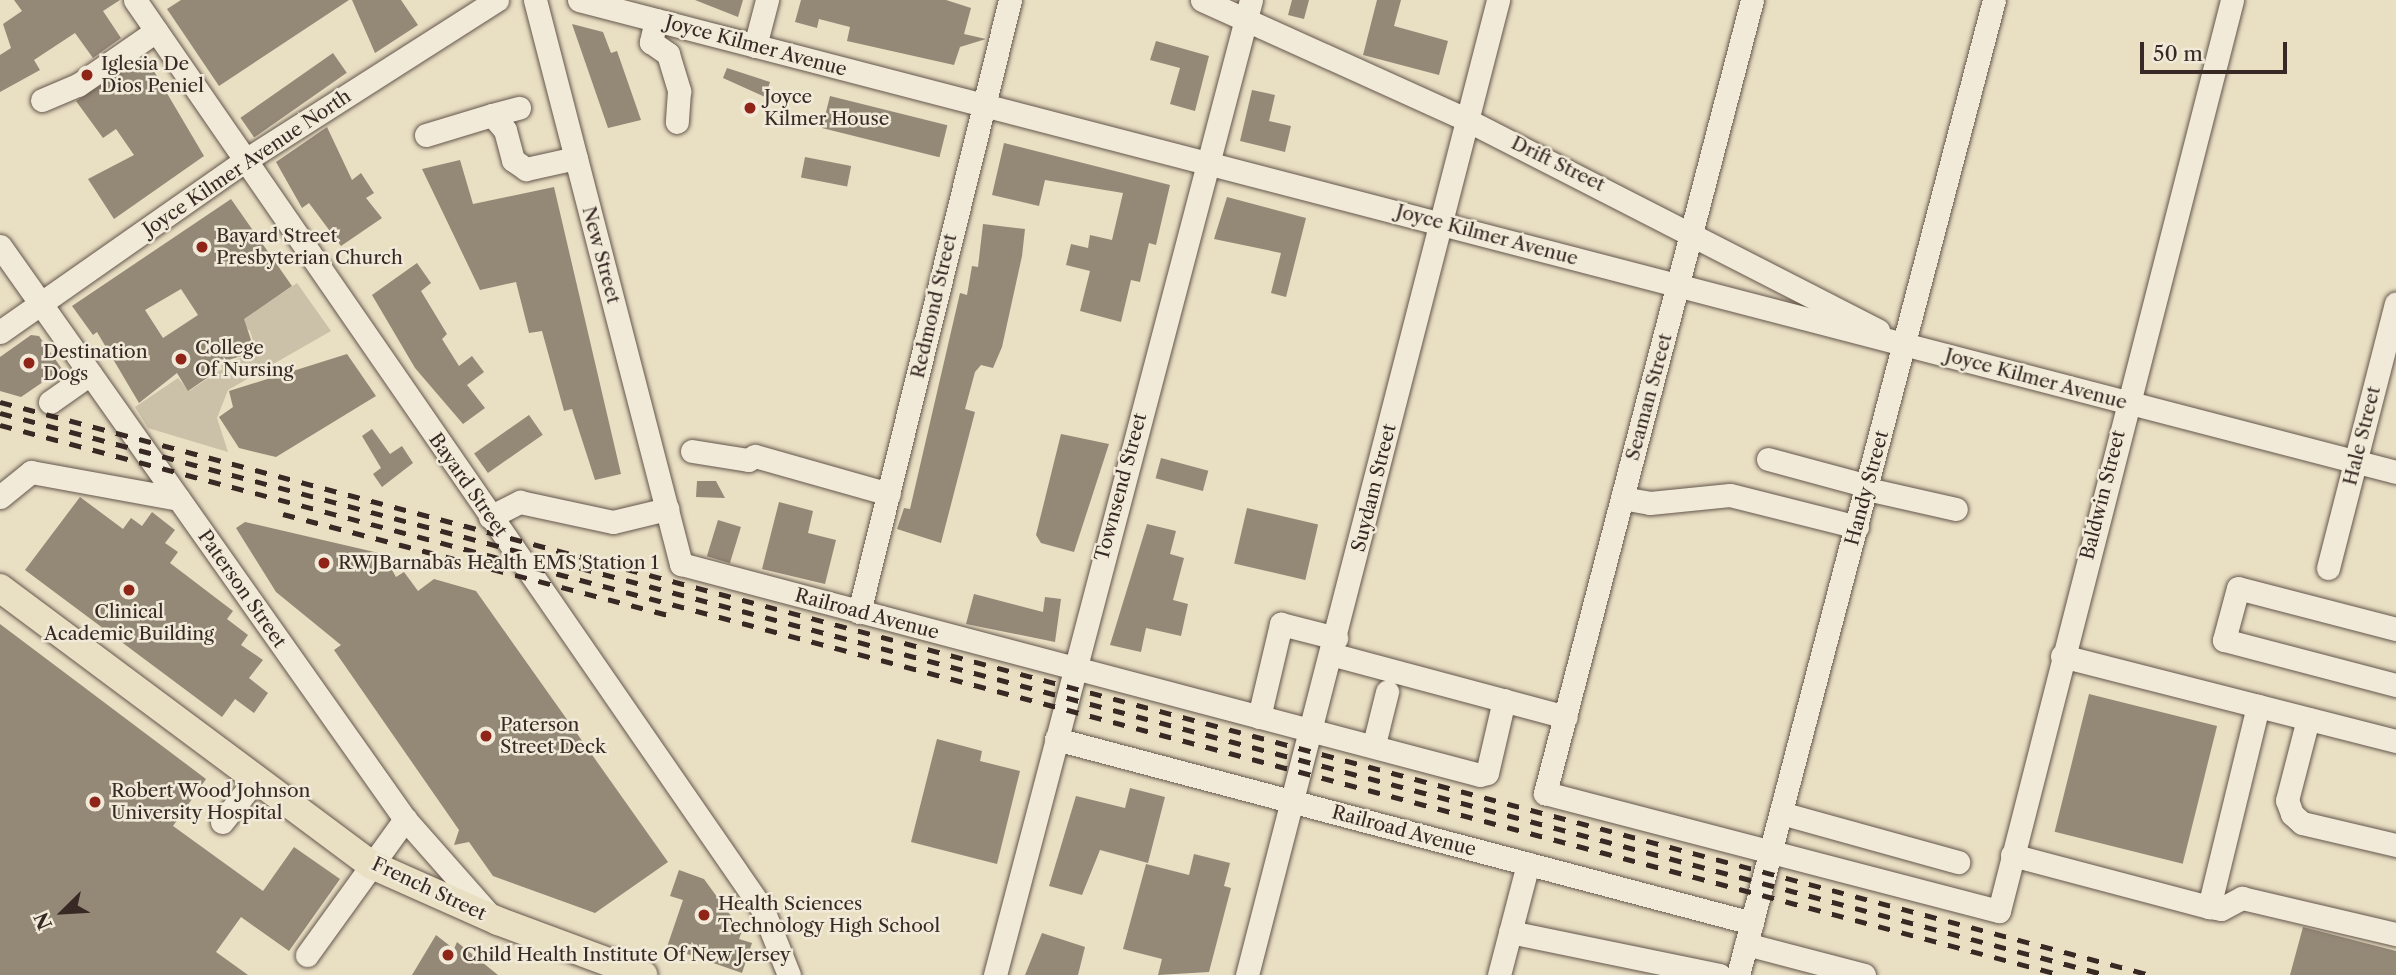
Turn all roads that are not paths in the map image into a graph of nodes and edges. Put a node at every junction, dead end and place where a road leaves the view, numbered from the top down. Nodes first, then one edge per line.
1 (135, 0) edge
2 (498, 0) edge
3 (535, 0) edge
4 (579, 0) edge
5 (767, 0) edge
6 (1010, 0) edge
7 (1202, 0) edge
8 (1498, 0) edge
9 (1752, 0) edge
10 (1994, 0) edge
11 (2232, 0) edge
12 (1249, 10) edge
13 (656, 20) junction
14 (156, 31) junction
15 (755, 47) junction
16 (42, 100) dead end
17 (982, 105) junction
18 (519, 108) dead end
19 (492, 115) junction
20 (1465, 119) junction
21 (677, 122) dead end
22 (426, 135) dead end
23 (576, 158) junction
24 (1207, 160) junction
25 (244, 161) junction
26 (1441, 224) junction
27 (1693, 230) junction
28 (0, 246) edge
29 (1677, 285) junction
30 (40, 303) junction
31 (2396, 304) edge
32 (0, 332) edge
33 (1905, 345) junction
34 (90, 374) junction
35 (50, 402) dead end
36 (2126, 402) junction
37 (692, 451) dead end
38 (1768, 459) dead end
39 (2355, 461) junction
40 (2396, 472) edge
41 (1867, 488) junction
42 (889, 494) junction
43 (0, 497) edge
44 (1622, 498) junction
45 (179, 499) junction
46 (667, 509) junction
47 (1956, 509) dead end
48 (490, 517) junction
49 (1857, 527) junction
50 (2328, 568) dead end
51 (0, 588) edge
52 (859, 612) junction
53 (2396, 629) edge
54 (1334, 646) junction
55 (2062, 656) junction
56 (1073, 668) junction
57 (2396, 685) edge
58 (1387, 692) dead end
59 (1504, 700) junction
60 (2258, 706) junction
61 (1259, 717) junction
62 (1566, 717) junction
63 (2308, 719) junction
64 (1311, 730) junction
65 (1056, 739) junction
66 (2396, 741) edge
67 (1374, 744) junction
68 (256, 779) junction
69 (1291, 801) junction
70 (1782, 813) junction
71 (405, 819) junction
72 (222, 822) dead end
73 (2396, 845) edge
74 (1771, 854) junction
75 (2012, 855) junction
76 (1958, 862) dead end
77 (1528, 864) junction
78 (372, 865) junction
79 (2209, 907) junction
80 (498, 921) junction
81 (1510, 932) junction
82 (1749, 933) junction
83 (2396, 934) edge
84 (307, 955) dead end
85 (640, 974) edge
86 (789, 975) edge
87 (995, 975) edge
88 (1247, 975) edge
89 (1499, 975) edge
90 (1720, 975) edge
91 (1738, 975) edge
92 (1864, 975) edge

1 - 14 street, Bayard Street
2 - 25 street, Joyce Kilmer Avenue North
3 - 23 street, New Street
4 - 13 street, Joyce Kilmer Avenue
5 - 15 street
6 - 17 street, Redmond Street
7 - 12 street, Drift Street
8 - 20 street, Suydam Street
9 - 27 street, Seaman Street
10 - 33 street, Handy Street
11 - 36 street, Baldwin Street
12 - 20 street, Drift Street
12 - 24 street, Townsend Street
13 - 15 street, Joyce Kilmer Avenue
13 - 21 street
14 - 16 street
14 - 25 street, Bayard Street
15 - 17 street, Joyce Kilmer Avenue
17 - 24 street, Joyce Kilmer Avenue
17 - 42 street, Redmond Street
18 - 19 street
19 - 22 street
19 - 23 street
20 - 26 street, Suydam Street
20 - 27 street, Drift Street
23 - 46 street, New Street
24 - 26 street, Joyce Kilmer Avenue
24 - 56 street, Townsend Street
25 - 30 street, Joyce Kilmer Avenue North
25 - 48 street, Bayard Street
26 - 29 street, Joyce Kilmer Avenue
26 - 54 street, Suydam Street
27 - 29 street, Seaman Street
27 - 33 street, Drift Street
28 - 30 street, Paterson Street
29 - 33 street, Joyce Kilmer Avenue
29 - 44 street, Seaman Street
30 - 32 street, Joyce Kilmer Avenue North
30 - 34 street, Paterson Street
31 - 39 street, Hale Street
33 - 36 street, Joyce Kilmer Avenue
33 - 41 street, Handy Street
34 - 35 street
34 - 45 street, Paterson Street
36 - 39 street, Joyce Kilmer Avenue
36 - 55 street, Baldwin Street
37 - 42 street
38 - 41 street
39 - 40 street, Joyce Kilmer Avenue
39 - 50 street, Hale Street
41 - 47 street
41 - 49 street, Handy Street
42 - 52 street, Redmond Street
43 - 45 street
44 - 49 street
44 - 62 street, Seaman Street
45 - 71 street, Paterson Street
46 - 48 street
46 - 52 street, Railroad Avenue
48 - 86 street, Bayard Street
49 - 70 street, Handy Street
51 - 68 main road, French Street
52 - 56 street, Railroad Avenue
53 - 57 street
54 - 59 street
54 - 61 street
54 - 64 street, Suydam Street
55 - 60 street
55 - 75 street, Baldwin Street
56 - 61 street, Railroad Avenue
56 - 65 street, Townsend Street
58 - 67 street
59 - 62 street
59 - 67 street, Railroad Avenue
60 - 63 street
60 - 79 street
61 - 64 street, Railroad Avenue
62 - 74 street, Seaman Street
63 - 66 street
63 - 73 street
64 - 67 street, Railroad Avenue
64 - 69 street, Suydam Street
65 - 69 street, Railroad Avenue
65 - 87 street, Townsend Street
68 - 72 street
68 - 78 main road, French Street
69 - 77 street, Railroad Avenue
69 - 88 street, Suydam Street
70 - 74 street, Handy Street
70 - 76 street
71 - 78 street
71 - 80 street, Paterson Street
74 - 75 street, Baldwin Street
74 - 82 street, Handy Street
75 - 79 street
77 - 81 street
77 - 82 street, Railroad Avenue
78 - 80 main road, French Street
78 - 84 street
79 - 83 street
80 - 85 main road, French Street
81 - 89 street
81 - 90 street
82 - 91 street, Handy Street
82 - 92 street, Railroad Avenue

